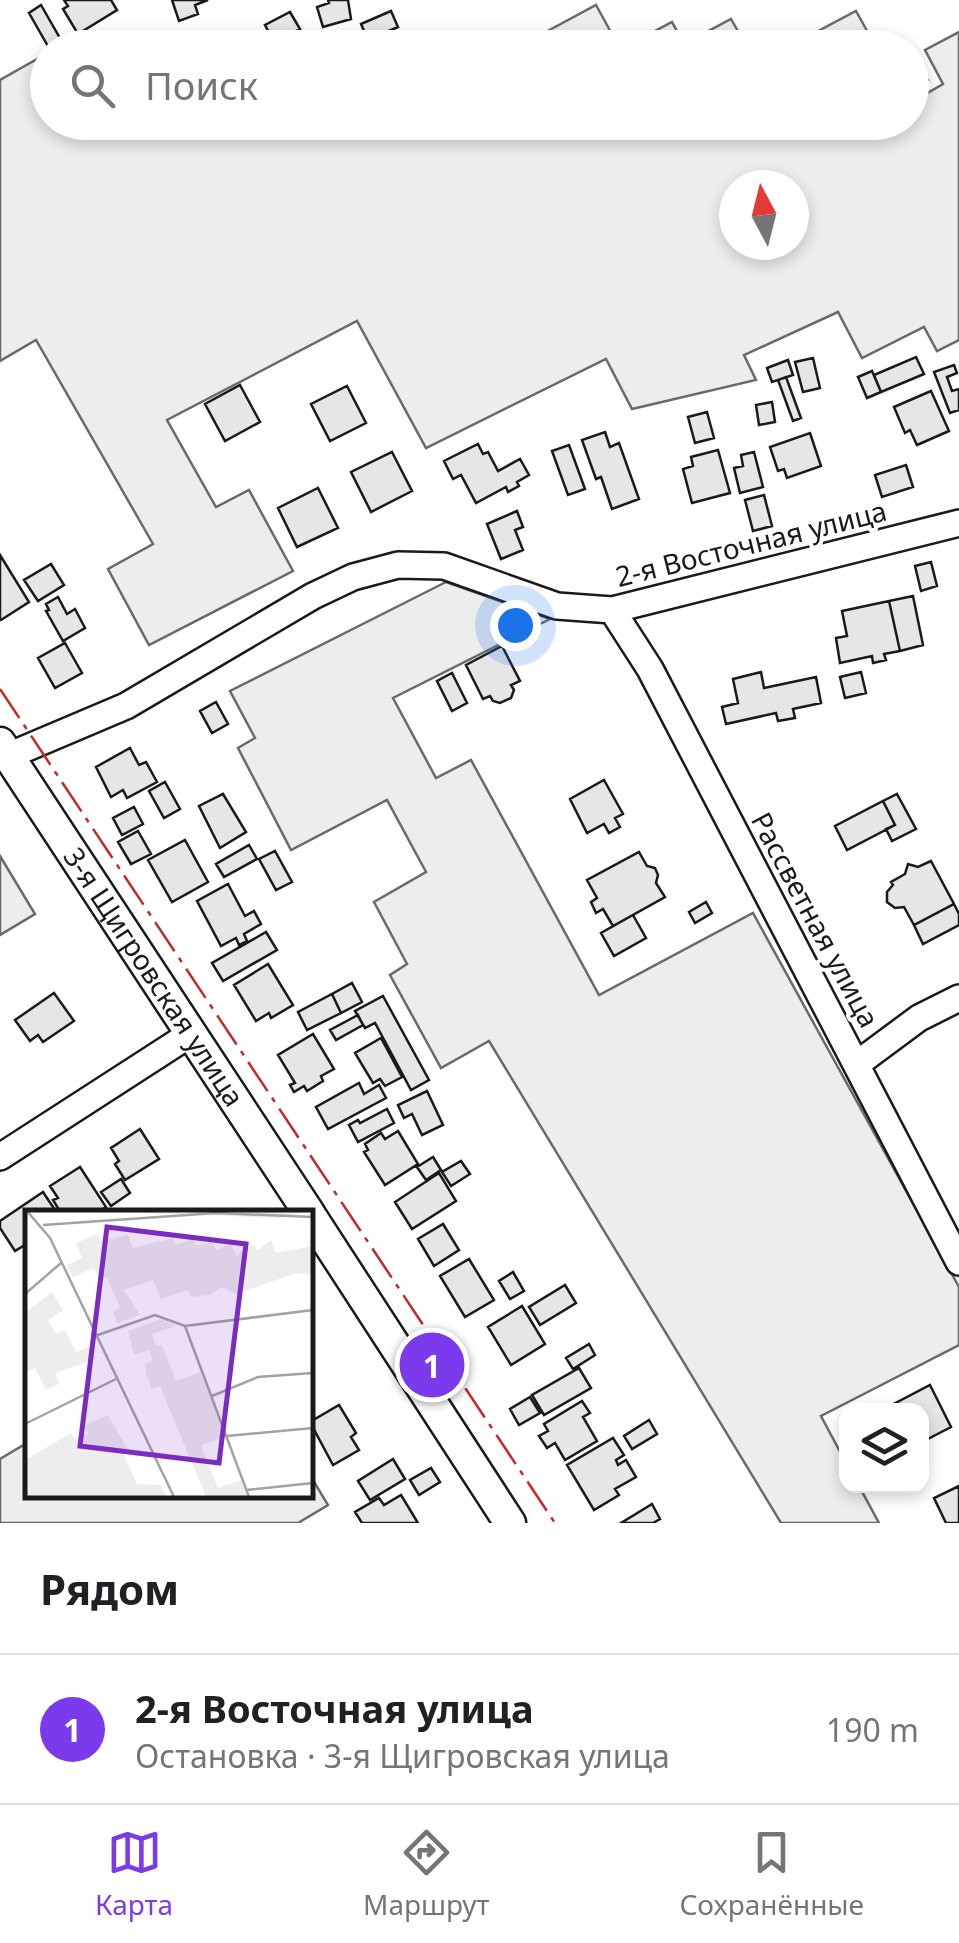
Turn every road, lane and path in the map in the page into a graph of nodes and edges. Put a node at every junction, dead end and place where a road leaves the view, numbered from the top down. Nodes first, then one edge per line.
1 (959, 523) edge
2 (612, 610) junction
3 (4, 750) edge
4 (959, 998) edge
5 (192, 1033) junction
6 (857, 1064) junction
7 (0, 1158) edge
8 (306, 1210) edge
9 (312, 1219) edge
10 (959, 1262) edge
11 (510, 1523) edge

1 - 2 street, 2-я Восточная улица
2 - 3 street, 2-я Восточная улица
2 - 6 street, Рассветная улица
3 - 5 street, 3-я Щигровская улица
4 - 6 street
5 - 7 street
5 - 8 street, 3-я Щигровская улица
6 - 10 street, Рассветная улица
9 - 11 street, 3-я Щигровская улица

